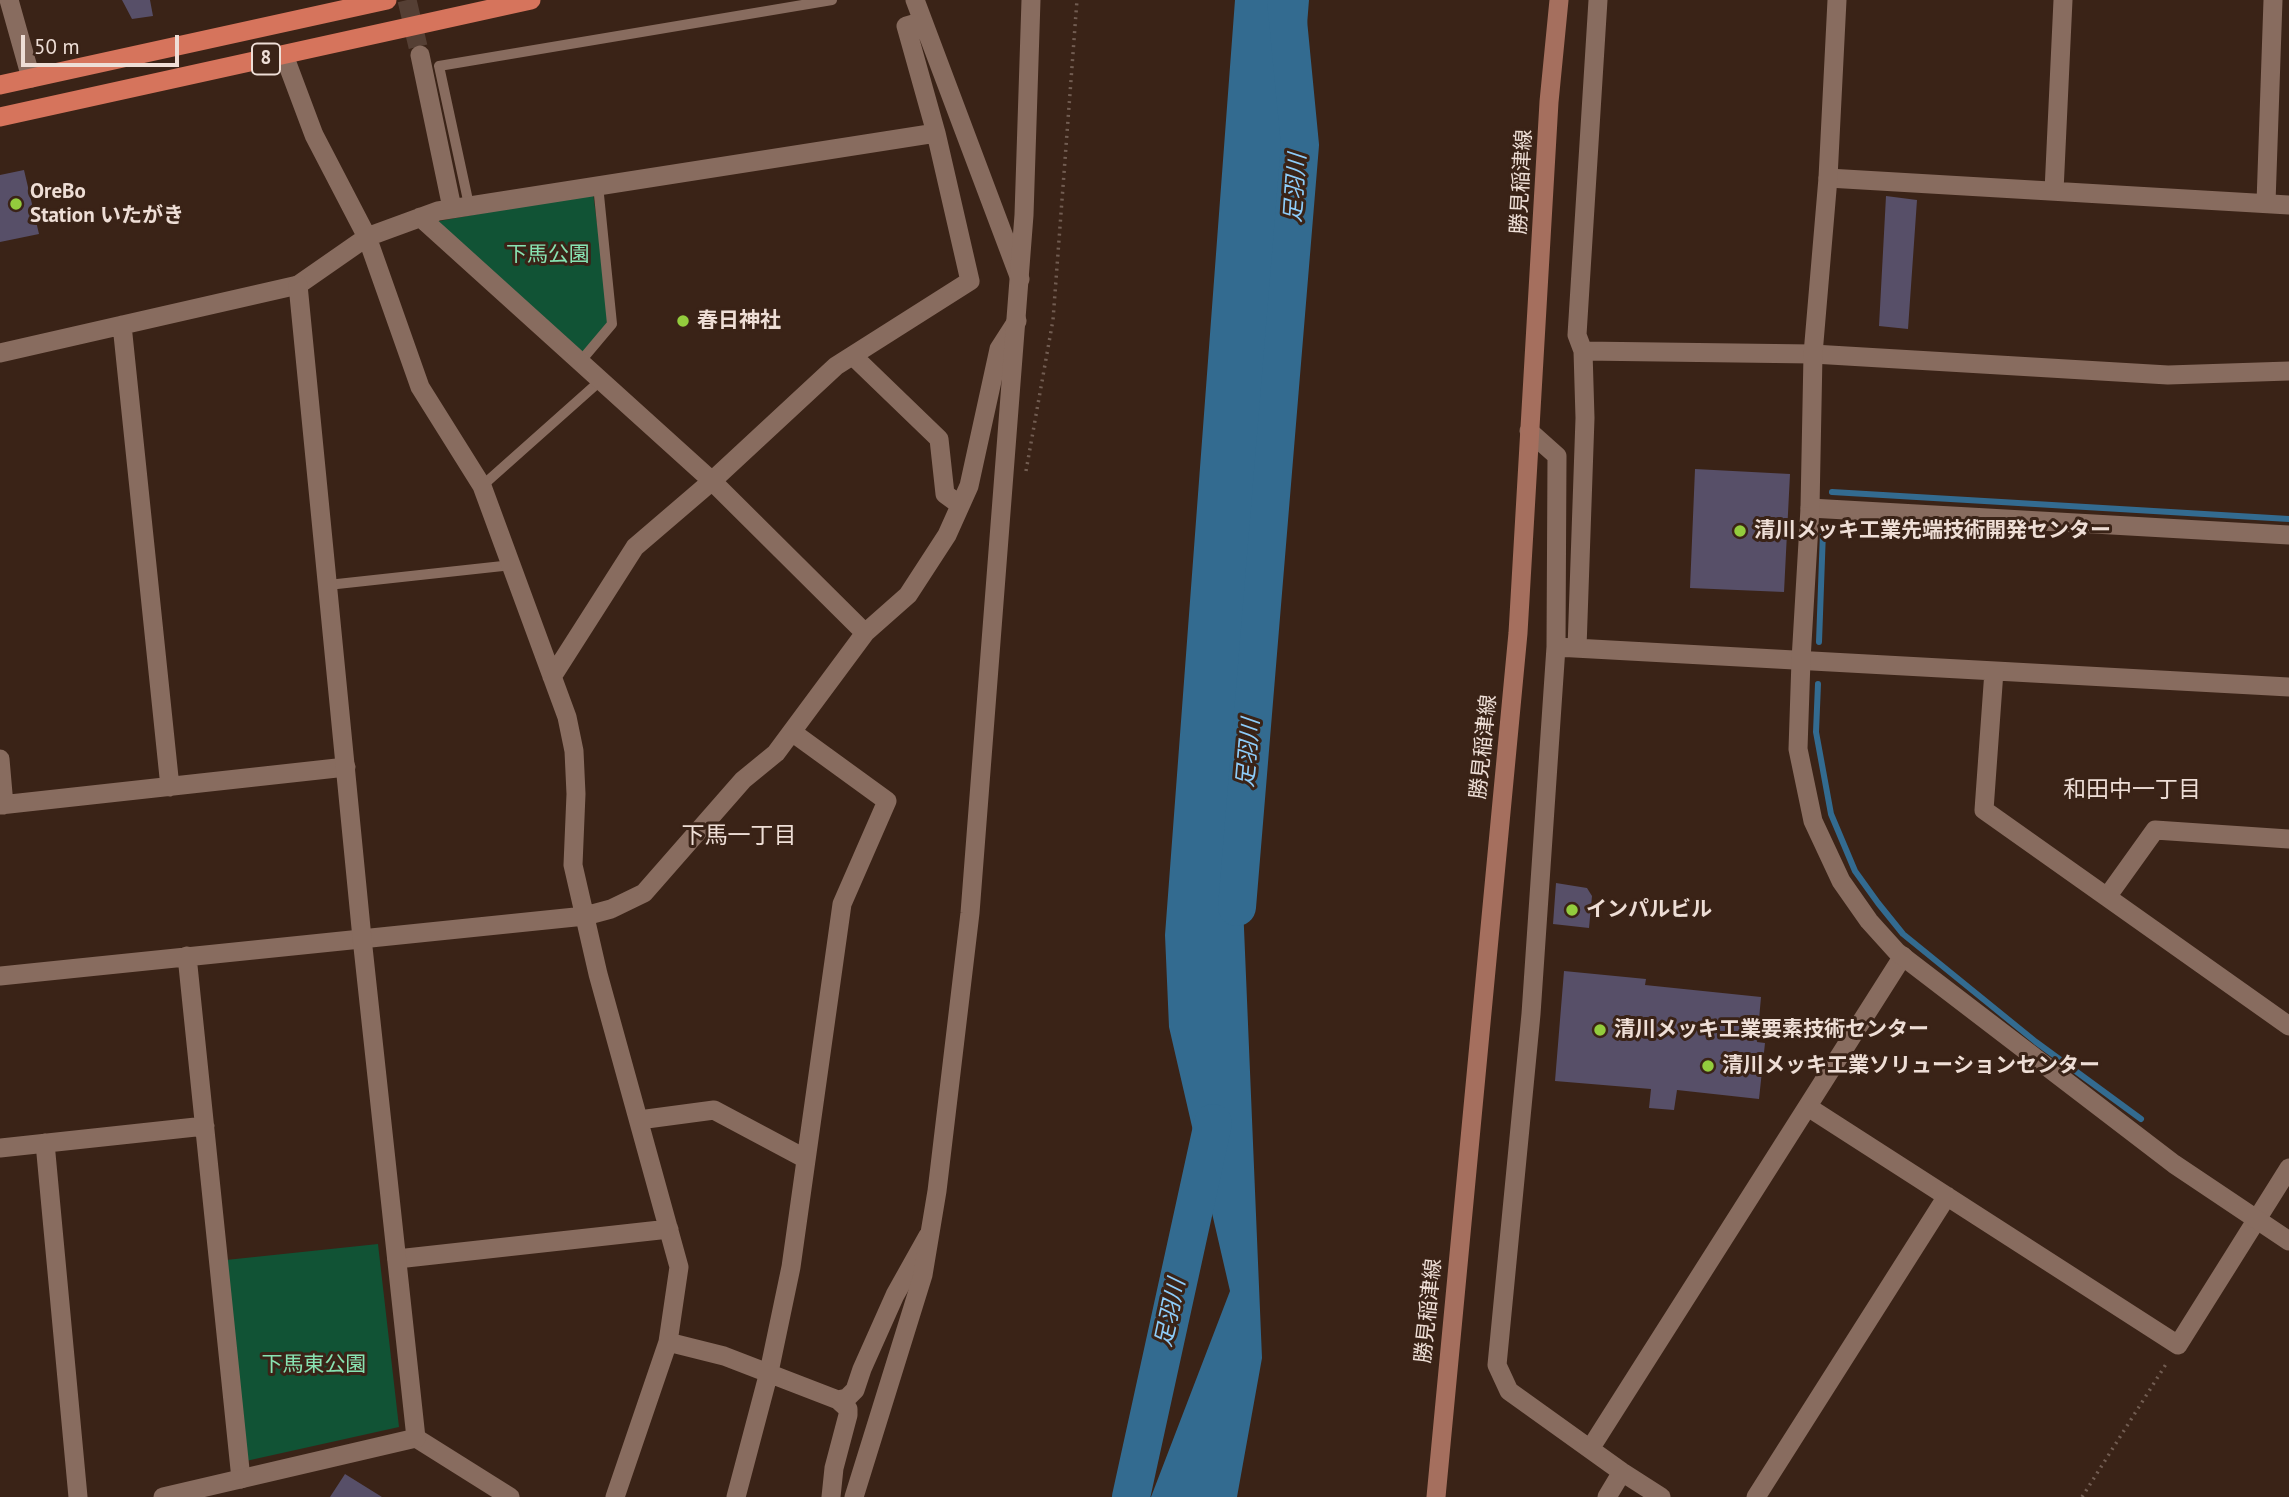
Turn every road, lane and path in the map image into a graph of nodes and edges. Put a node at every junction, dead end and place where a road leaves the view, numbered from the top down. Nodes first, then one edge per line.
1 (9, 0) edge
2 (387, 0) edge
3 (531, 0) edge
4 (832, 0) edge
5 (915, 0) edge
6 (1031, 0) edge
7 (1077, 0) edge
8 (1559, 0) edge
9 (1598, 0) edge
10 (1837, 0) edge
11 (2063, 0) edge
12 (2273, 0) edge
13 (923, 21) junction
14 (284, 55) junction
15 (420, 55) tunnel mouth
16 (31, 78) junction
17 (0, 85) edge
18 (0, 117) edge
19 (936, 133) junction
20 (1828, 177) junction
21 (598, 186) junction
22 (2054, 191) junction
23 (2266, 203) junction
24 (2289, 205) edge
25 (461, 207) junction
26 (420, 217) junction
27 (367, 237) junction
28 (1020, 279) junction
29 (298, 285) junction
30 (1017, 321) junction
31 (122, 326) junction
32 (1583, 351) junction
33 (0, 354) edge
34 (853, 355) junction
35 (1813, 355) junction
36 (580, 362) junction
37 (2289, 371) edge
38 (600, 381) junction
39 (1529, 431) junction
40 (712, 481) junction
41 (1024, 484) dead end
42 (482, 486) junction
43 (960, 505) junction
44 (1810, 508) junction
45 (2289, 535) edge
46 (512, 565) junction
47 (328, 585) junction
48 (865, 633) junction
49 (1556, 647) junction
50 (1577, 648) junction
51 (1801, 660) junction
52 (1994, 671) junction
53 (552, 677) junction
54 (2289, 687) edge
55 (792, 732) junction
56 (0, 759) edge
57 (346, 767) junction
58 (170, 787) junction
59 (2, 805) edge
60 (2289, 839) edge
61 (2107, 897) junction
62 (585, 916) junction
63 (362, 938) junction
64 (187, 956) junction
65 (1903, 956) junction
66 (0, 976) edge
67 (2289, 1026) edge
68 (1808, 1107) junction
69 (639, 1120) junction
70 (205, 1126) junction
71 (45, 1143) junction
72 (0, 1148) edge
73 (806, 1159) junction
74 (2289, 1168) edge
75 (1947, 1196) junction
76 (2256, 1220) junction
77 (669, 1229) junction
78 (930, 1232) junction
79 (2289, 1241) edge
80 (397, 1259) junction
81 (668, 1342) junction
82 (2178, 1345) junction
83 (769, 1372) junction
84 (838, 1400) junction
85 (416, 1438) junction
86 (1590, 1449) junction
87 (1622, 1472) junction
88 (241, 1479) junction
89 (78, 1497) edge
90 (163, 1497) edge
91 (510, 1497) edge
92 (615, 1497) edge
93 (736, 1497) edge
94 (831, 1497) edge
95 (854, 1497) edge
96 (1436, 1497) edge
97 (1606, 1497) edge
98 (1661, 1497) edge
99 (1756, 1497) edge
100 (2082, 1497) edge

1 - 16 street
2 - 16 highway, 8
3 - 14 highway, 8
4 - 25 lane
5 - 13 street
6 - 28 street
7 - 41 path
8 - 39 main road, 勝見稲津線
9 - 32 street
10 - 20 street
11 - 22 street
12 - 23 street
13 - 19 street
13 - 28 street
14 - 18 highway, 8
14 - 27 street
15 - 25 street
16 - 17 highway, 8
19 - 21 street
19 - 34 street
20 - 22 street
20 - 35 street
21 - 25 street
21 - 36 lane
22 - 23 street
23 - 24 street
25 - 26 street
26 - 27 street
26 - 36 street
27 - 29 street
27 - 42 street
28 - 30 street
29 - 31 street
29 - 47 street
30 - 43 street
30 - 78 street
31 - 33 street
31 - 58 street
32 - 35 street
32 - 50 street
34 - 40 street
34 - 43 street
35 - 37 street
35 - 44 street
36 - 38 street
38 - 40 street
38 - 42 lane
39 - 49 street
39 - 96 main road, 勝見稲津線
40 - 48 street
40 - 53 street
42 - 46 street
43 - 48 street
44 - 45 street
44 - 51 street
46 - 47 lane
46 - 53 street
47 - 57 street
48 - 55 street
49 - 50 street
49 - 86 street
50 - 51 street
51 - 52 street
51 - 65 street
52 - 54 street
52 - 61 street
53 - 62 street
55 - 62 street
55 - 73 street
56 - 59 street
57 - 58 street
57 - 63 street
58 - 59 street
60 - 61 street
61 - 67 street
62 - 63 street
62 - 69 street
63 - 64 street
63 - 80 street
64 - 66 street
64 - 70 street
65 - 68 street
65 - 76 street
68 - 75 street
68 - 86 street
69 - 73 street
69 - 77 street
70 - 71 street
70 - 88 street
71 - 72 street
71 - 89 street
73 - 83 street
74 - 76 street
75 - 82 street
75 - 99 street
76 - 79 street
76 - 82 street
77 - 80 street
77 - 81 street
78 - 84 street
78 - 95 street
80 - 85 street
81 - 83 street
81 - 92 street
82 - 100 path
83 - 84 street
83 - 93 street
84 - 94 street
85 - 88 street
85 - 91 street
86 - 87 street
87 - 97 street
87 - 98 street
88 - 90 street

